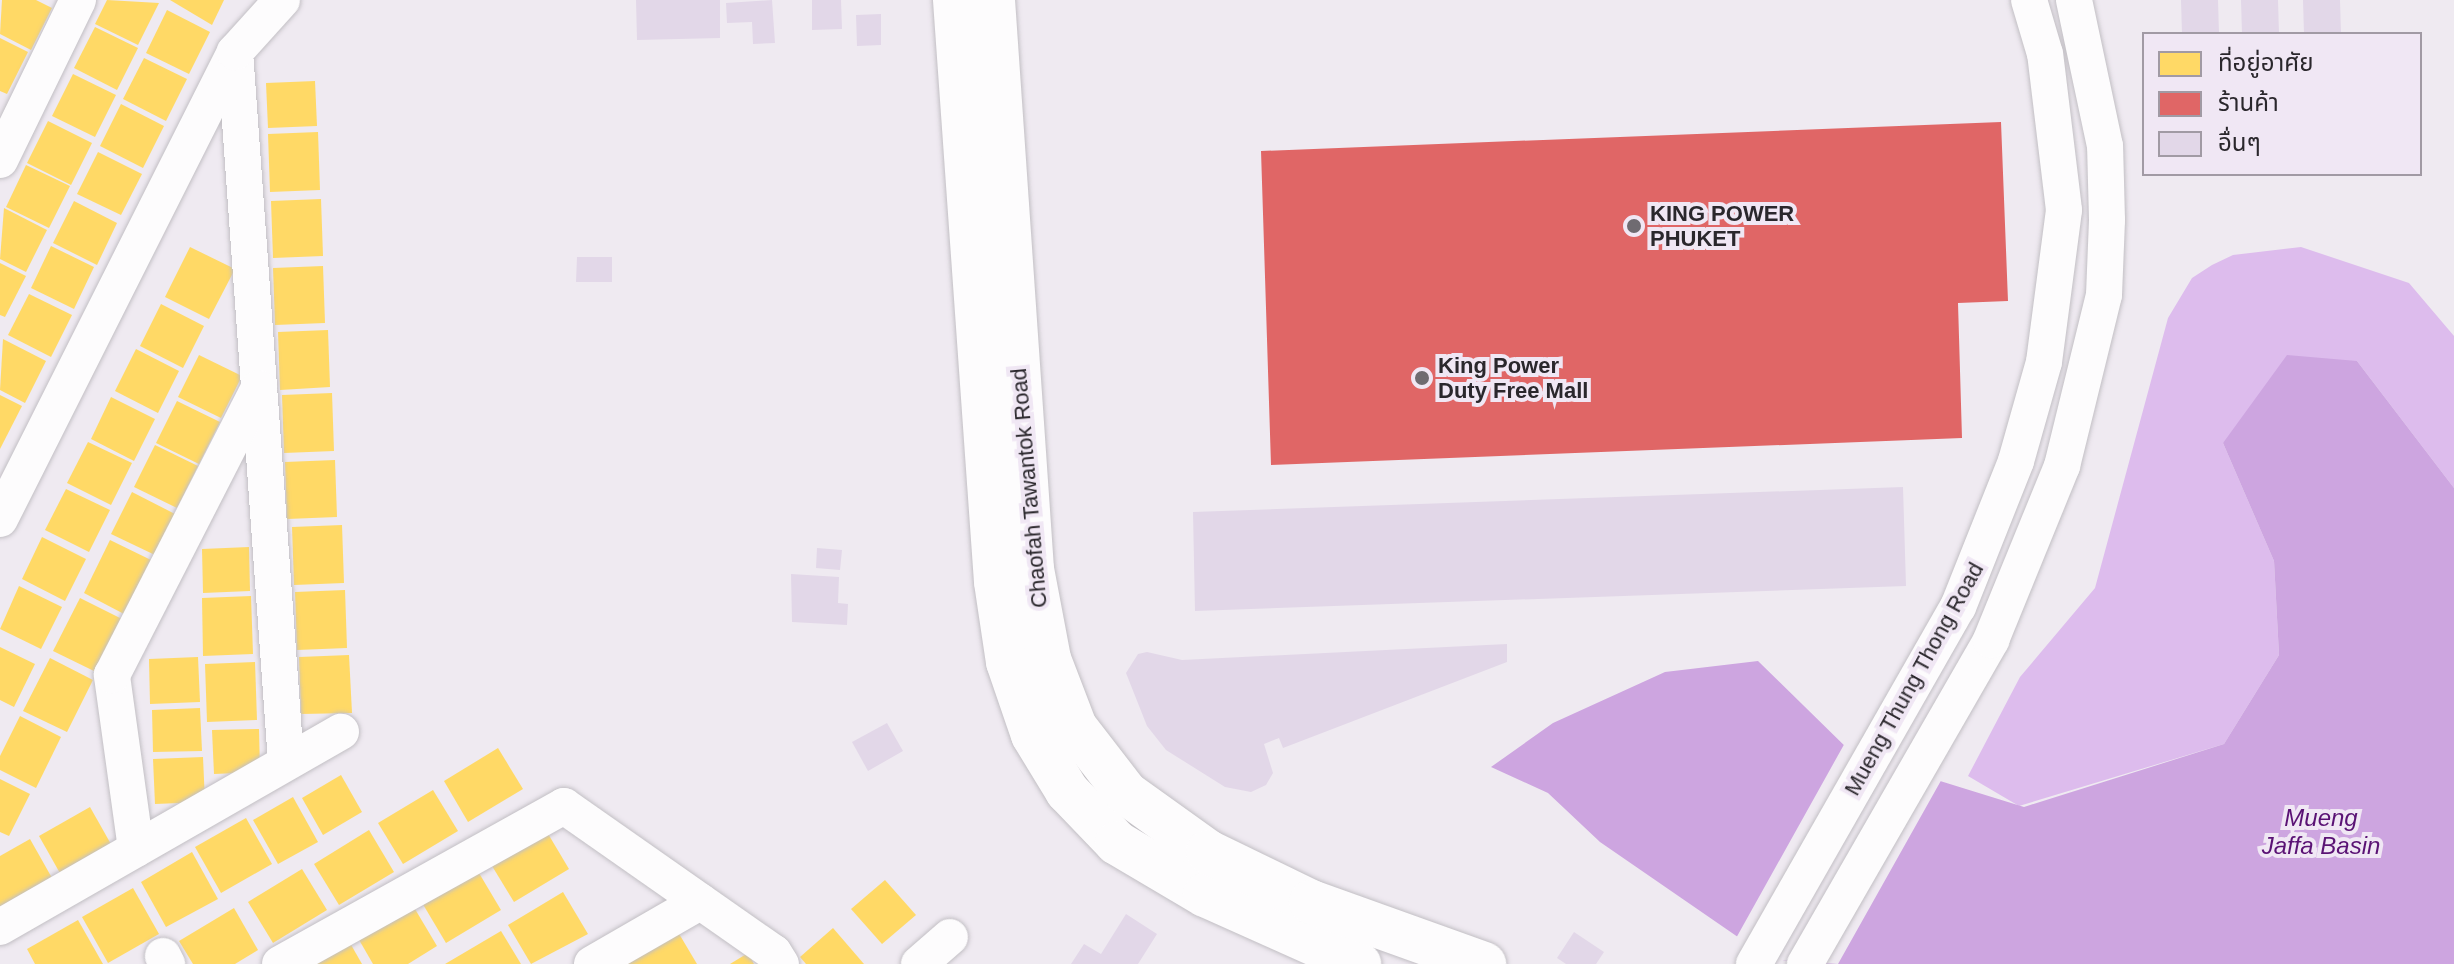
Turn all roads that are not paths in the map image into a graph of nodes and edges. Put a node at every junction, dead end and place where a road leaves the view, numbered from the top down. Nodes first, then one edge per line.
1 (78, 0) edge
2 (282, 0) edge
3 (955, 0) edge
4 (993, 0) edge
5 (2029, 0) edge
6 (2074, 0) edge
7 (235, 52) junction
8 (0, 160) edge
9 (259, 388) junction
10 (0, 519) edge
11 (341, 732) dead end
12 (286, 761) junction
13 (136, 849) junction
14 (700, 902) junction
15 (0, 927) edge
16 (950, 937) dead end
17 (280, 964) edge
18 (592, 964) edge
19 (781, 964) edge
20 (919, 964) edge
21 (1359, 964) edge
22 (1484, 964) edge
23 (1754, 964) edge
24 (1805, 964) edge

1 - 8 street
2 - 7 street
3 - 21 main road, Chaofah Tawantok Road
4 - 22 main road, Chaofah Tawantok Road
5 - 23 street, Mueng Thung Thong Road
6 - 24 street, Mueng Thung Thong Road
7 - 9 street
7 - 10 street
9 - 12 street
9 - 13 street
11 - 12 street
12 - 13 street
13 - 15 street
14 - 17 street
14 - 18 street
14 - 19 street
16 - 20 street

